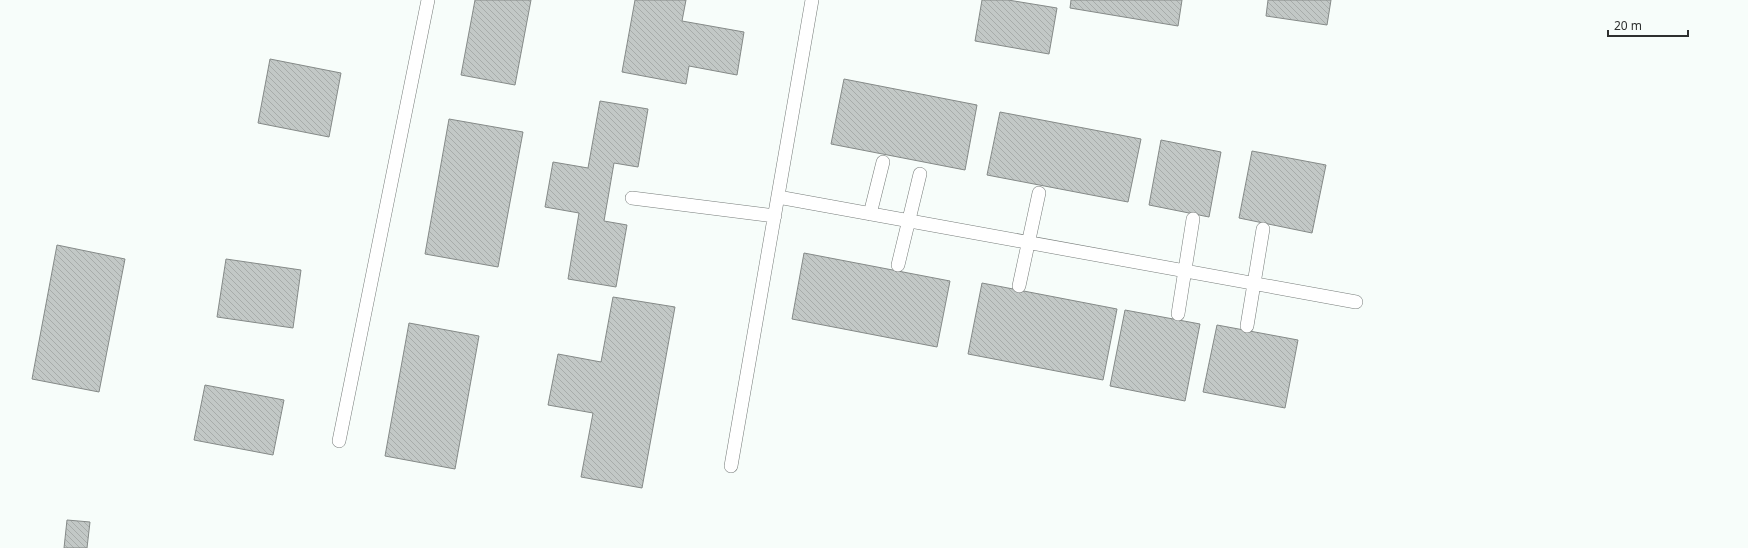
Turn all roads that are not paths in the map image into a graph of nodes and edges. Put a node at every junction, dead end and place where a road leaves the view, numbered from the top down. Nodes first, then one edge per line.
1 (428, 0) edge
2 (812, 0) edge
3 (883, 162) dead end
4 (920, 174) dead end
5 (1039, 193) dead end
6 (778, 197) junction
7 (632, 198) dead end
8 (870, 214) junction
9 (775, 216) junction
10 (1194, 219) dead end
11 (908, 221) junction
12 (1263, 229) dead end
13 (1028, 243) junction
14 (898, 265) dead end
15 (1185, 271) junction
16 (1255, 283) junction
17 (1019, 286) dead end
18 (1356, 302) dead end
19 (1178, 314) dead end
20 (1247, 326) dead end
21 (339, 441) dead end
22 (731, 466) dead end

1 - 21 lane
2 - 6 lane
3 - 8 lane
4 - 11 lane
5 - 13 lane
6 - 8 lane
6 - 9 lane
7 - 9 lane
8 - 11 lane
9 - 22 lane
10 - 15 lane
11 - 13 lane
11 - 14 lane
12 - 16 lane
13 - 15 lane
13 - 17 lane
15 - 16 lane
15 - 19 lane
16 - 18 lane
16 - 20 lane

